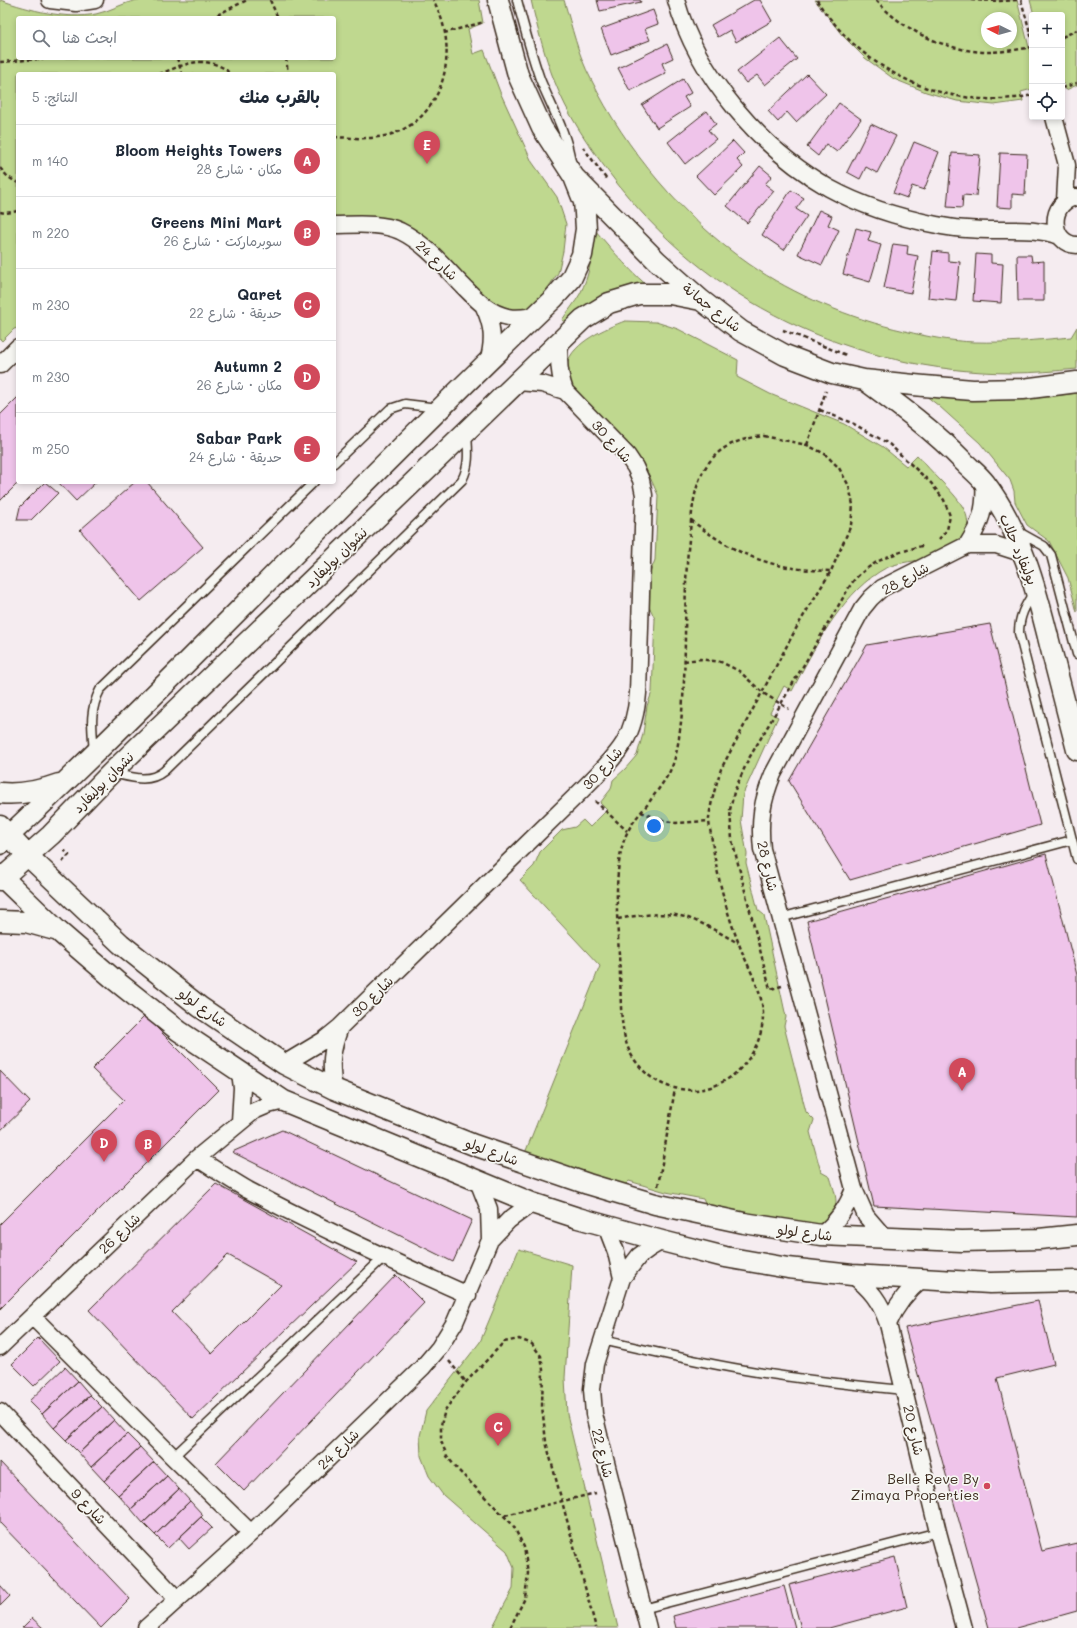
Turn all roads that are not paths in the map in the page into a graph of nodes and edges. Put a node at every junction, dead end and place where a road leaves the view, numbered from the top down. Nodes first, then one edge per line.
1 (50, 0) edge
2 (95, 0) edge
3 (517, 0) edge
4 (676, 0) edge
5 (500, 9) edge
6 (1055, 120) edge
7 (1067, 166) junction
8 (574, 178) junction
9 (1077, 183) edge
10 (1066, 204) edge
11 (336, 225) edge
12 (1026, 229) junction
13 (1060, 236) junction
14 (1076, 246) edge
15 (701, 300) junction
16 (484, 306) junction
17 (536, 316) junction
18 (561, 341) junction
19 (16, 349) edge
20 (488, 362) junction
21 (0, 365) edge
22 (864, 380) junction
23 (518, 382) junction
24 (1077, 382) edge
25 (565, 391) junction
26 (440, 408) junction
27 (467, 431) junction
28 (336, 461) edge
29 (984, 482) junction
30 (312, 484) edge
31 (1013, 529) junction
32 (967, 545) junction
33 (1024, 554) junction
34 (1036, 588) junction
35 (1077, 654) edge
36 (1077, 750) edge
37 (94, 754) junction
38 (111, 773) junction
39 (65, 782) junction
40 (0, 793) edge
41 (3, 835) edge
42 (1072, 840) junction
43 (28, 856) junction
44 (1077, 859) edge
45 (1, 878) edge
46 (780, 918) junction
47 (0, 921) edge
48 (57, 930) junction
49 (340, 1027) junction
50 (284, 1064) junction
51 (240, 1072) junction
52 (334, 1089) junction
53 (284, 1101) junction
54 (240, 1121) junction
55 (197, 1158) junction
56 (478, 1181) junction
57 (854, 1189) junction
58 (532, 1203) junction
59 (606, 1226) junction
60 (821, 1235) junction
61 (1077, 1235) edge
62 (885, 1238) junction
63 (490, 1240) junction
64 (662, 1242) junction
65 (384, 1258) junction
66 (852, 1275) junction
67 (622, 1278) junction
68 (922, 1279) junction
69 (1077, 1281) edge
70 (468, 1295) junction
71 (33, 1317) junction
72 (888, 1324) junction
73 (602, 1340) junction
74 (0, 1347) edge
75 (904, 1390) junction
76 (0, 1412) edge
77 (173, 1457) junction
78 (938, 1532) junction
79 (251, 1533) junction
80 (177, 1599) junction
81 (643, 1608) junction
82 (146, 1628) edge
83 (648, 1628) edge
84 (964, 1628) edge

1 - 2 street
3 - 8 lane
4 - 12 street
5 - 8 street, شارع جمانة
6 - 7 street
7 - 9 street
7 - 10 street
8 - 15 street, شارع جمانة
8 - 17 street, نشوان بوليفارد
10 - 12 street
10 - 13 street
11 - 16 street, شارع 24
12 - 13 street
13 - 14 street
15 - 18 street, نشوان بوليفارد
15 - 22 street, شارع جمانة
16 - 17 street, شارع 24
16 - 20 street, شارع 24
17 - 20 street, نشوان بوليفارد
18 - 23 street, نشوان بوليفارد
18 - 25 street, شارع 30
19 - 21 street
20 - 26 street, نشوان بوليفارد
22 - 24 street, شارع جمانة
22 - 29 street, بوليفارد حلاب
23 - 25 street, شارع 30
23 - 27 street, نشوان بوليفارد
25 - 49 street, شارع 30
26 - 28 lane
26 - 37 street, نشوان بوليفارد
27 - 38 street, نشوان بوليفارد
27 - 38 lane
29 - 31 street, بوليفارد حلاب
29 - 32 street
30 - 37 lane
31 - 33 street, بوليفارد حلاب
31 - 35 lane
32 - 33 street, شارع 28
32 - 46 street, شارع 28
33 - 34 street, بوليفارد حلاب
34 - 36 street, بوليفارد حلاب
34 - 42 lane
37 - 39 street, نشوان بوليفارد
38 - 43 street, نشوان بوليفارد
39 - 40 street
39 - 41 street, نشوان بوليفارد
41 - 43 street, شارع لولو
42 - 44 lane
42 - 46 lane
43 - 45 street, نشوان بوليفارد
43 - 50 street, شارع لولو
45 - 48 street
46 - 57 street, شارع 28
47 - 48 street
48 - 51 street
49 - 50 street, شارع 30
49 - 52 street, شارع 30
50 - 52 street, شارع لولو
51 - 53 street
51 - 54 street
52 - 60 street, شارع لولو
53 - 54 street, شارع 26
53 - 56 street
54 - 55 street, شارع 26
55 - 65 street
55 - 71 street, شارع 26
56 - 58 street
56 - 63 street, شارع 24
57 - 60 street
57 - 62 street, شارع 28
58 - 59 street
58 - 63 street, شارع 24
59 - 64 street
59 - 67 street
60 - 62 street, شارع لولو
61 - 62 street, شارع لولو
63 - 70 street, شارع 24
64 - 66 street
64 - 67 street, شارع 22
65 - 70 street
65 - 77 lane
66 - 68 street
66 - 72 street, شارع 20
67 - 73 street, شارع 22
68 - 69 street
68 - 72 street
70 - 79 street, شارع 24
71 - 74 street, شارع 26
71 - 77 street
72 - 75 street, شارع 20
73 - 75 lane
73 - 81 street, شارع 22
75 - 78 street, شارع 20
76 - 80 street, شارع 9
77 - 79 street
78 - 81 lane
78 - 84 street, شارع 20
79 - 80 street, شارع 24
80 - 82 street, شارع 24
81 - 83 street, شارع 22

